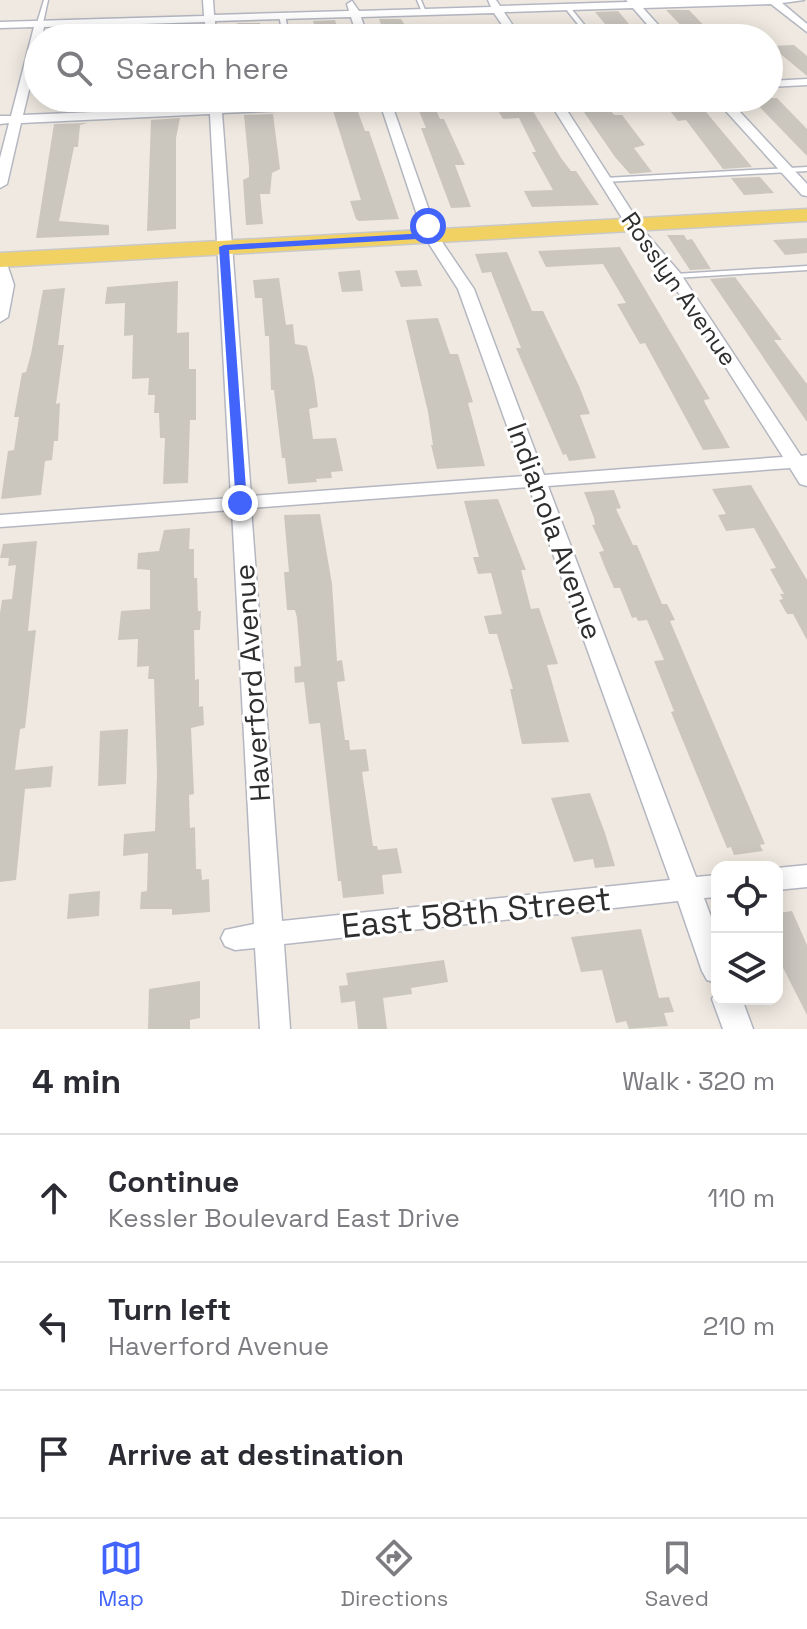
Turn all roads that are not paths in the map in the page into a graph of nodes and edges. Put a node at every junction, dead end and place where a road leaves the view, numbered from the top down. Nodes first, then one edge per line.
1 (46, 0) edge
2 (208, 0) edge
3 (350, 0) edge
4 (419, 0) edge
5 (773, 0) edge
6 (799, 0) edge
7 (633, 3) edge
8 (495, 5) edge
9 (567, 7) junction
10 (424, 11) junction
11 (355, 13) junction
12 (282, 16) junction
13 (210, 18) junction
14 (40, 23) junction
15 (210, 24) edge
16 (284, 24) edge
17 (359, 24) edge
18 (507, 24) edge
19 (581, 24) edge
20 (652, 24) edge
21 (0, 25) edge
22 (807, 29) edge
23 (807, 82) edge
24 (783, 83) edge
25 (24, 87) edge
26 (109, 112) edge
27 (216, 112) edge
28 (388, 112) edge
29 (562, 112) edge
30 (733, 112) edge
31 (16, 119) junction
32 (0, 120) edge
33 (807, 169) edge
34 (787, 170) junction
35 (604, 180) junction
36 (0, 184) edge
37 (807, 192) edge
38 (807, 215) edge
39 (633, 225) junction
40 (431, 236) junction
41 (224, 247) junction
42 (0, 260) edge
43 (0, 267) edge
44 (807, 268) edge
45 (675, 276) junction
46 (0, 317) edge
47 (801, 462) edge
48 (807, 480) edge
49 (537, 481) junction
50 (240, 503) junction
51 (0, 521) edge
52 (807, 876) edge
53 (783, 878) edge
54 (711, 887) edge
55 (687, 889) junction
56 (269, 935) junction
57 (235, 938) dead end
58 (711, 955) edge
59 (729, 1005) edge
60 (275, 1029) edge
61 (738, 1029) edge

1 - 14 lane
2 - 13 street
3 - 11 street
4 - 10 lane
5 - 6 street
5 - 7 street
5 - 22 street
7 - 9 street
7 - 20 street
8 - 9 street
8 - 10 street
8 - 18 street
9 - 19 lane
10 - 11 street
11 - 12 street
11 - 17 street
12 - 13 street
12 - 16 lane
13 - 14 street
13 - 15 street
14 - 21 street
23 - 24 street
25 - 31 street
26 - 31 street
27 - 41 street, Haverford Avenue
28 - 40 street, Indianola Avenue
29 - 35 street, Rosslyn Avenue
30 - 34 street
31 - 32 street
31 - 36 street
33 - 34 lane
34 - 35 lane
34 - 37 street
35 - 39 street, Rosslyn Avenue
38 - 39 main road
39 - 40 main road
39 - 45 street, Rosslyn Avenue
40 - 41 main road
40 - 49 street, Indianola Avenue
41 - 42 main road
41 - 50 street, Haverford Avenue
43 - 46 street
44 - 45 lane
45 - 47 street, Rosslyn Avenue
47 - 48 street, Rosslyn Avenue
47 - 49 street
49 - 50 street
49 - 55 street, Indianola Avenue
50 - 51 street
50 - 56 street, Haverford Avenue
52 - 53 street
54 - 55 street, East 58th Street
55 - 56 street, East 58th Street
55 - 58 street, Indianola Avenue
56 - 57 street, East 58th Street
56 - 60 street, Haverford Avenue
59 - 61 street

